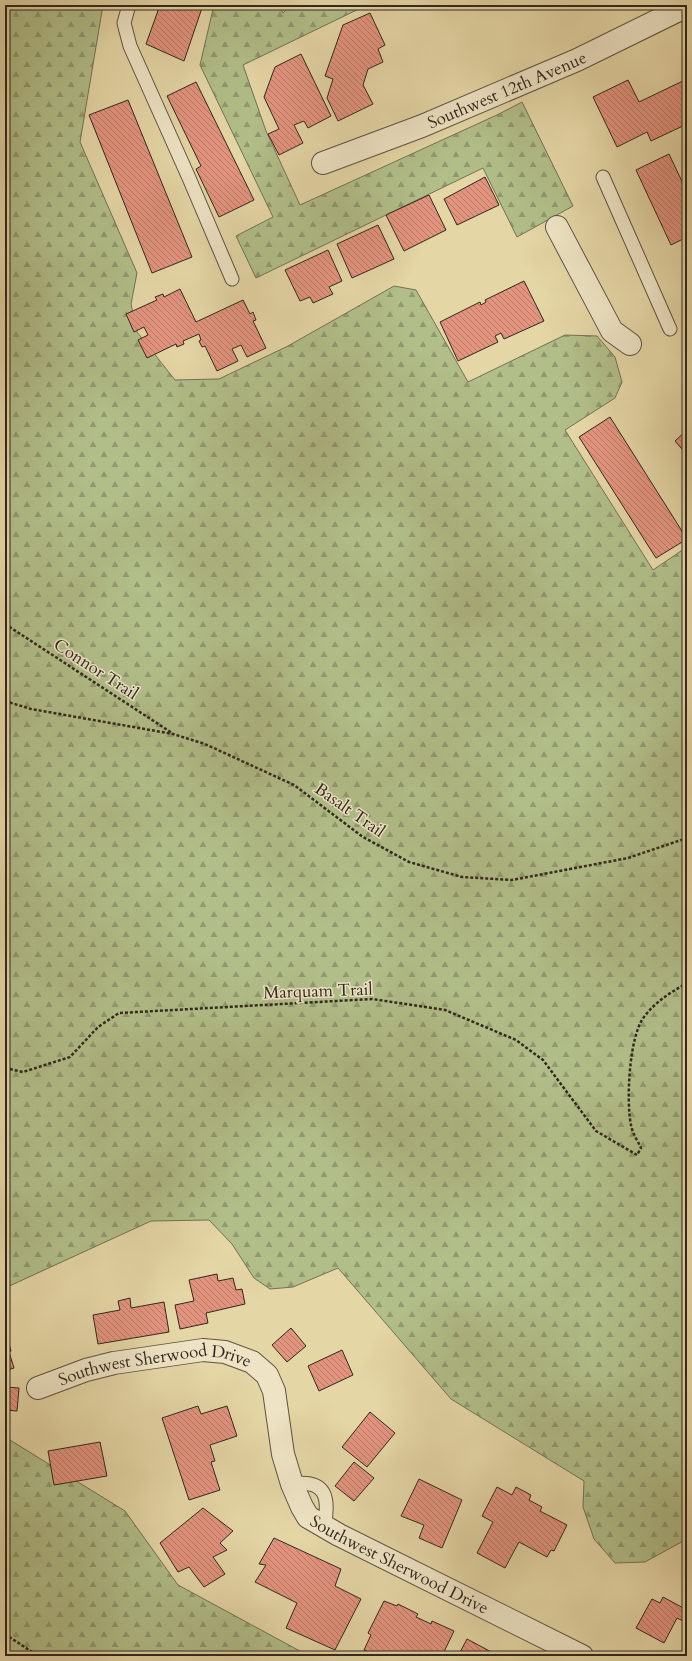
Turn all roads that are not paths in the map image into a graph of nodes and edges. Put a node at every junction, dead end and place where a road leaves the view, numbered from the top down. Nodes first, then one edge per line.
1 (129, 5) edge
2 (687, 6) edge
3 (323, 163) dead end
4 (603, 177) dead end
5 (558, 227) dead end
6 (232, 279) dead end
7 (670, 330) dead end
8 (630, 344) dead end
9 (38, 1388) dead end
10 (582, 1656) edge

1 - 6 lane
2 - 3 street, Southwest 12th Avenue
4 - 7 lane
5 - 8 street
9 - 10 street, Southwest Sherwood Drive

